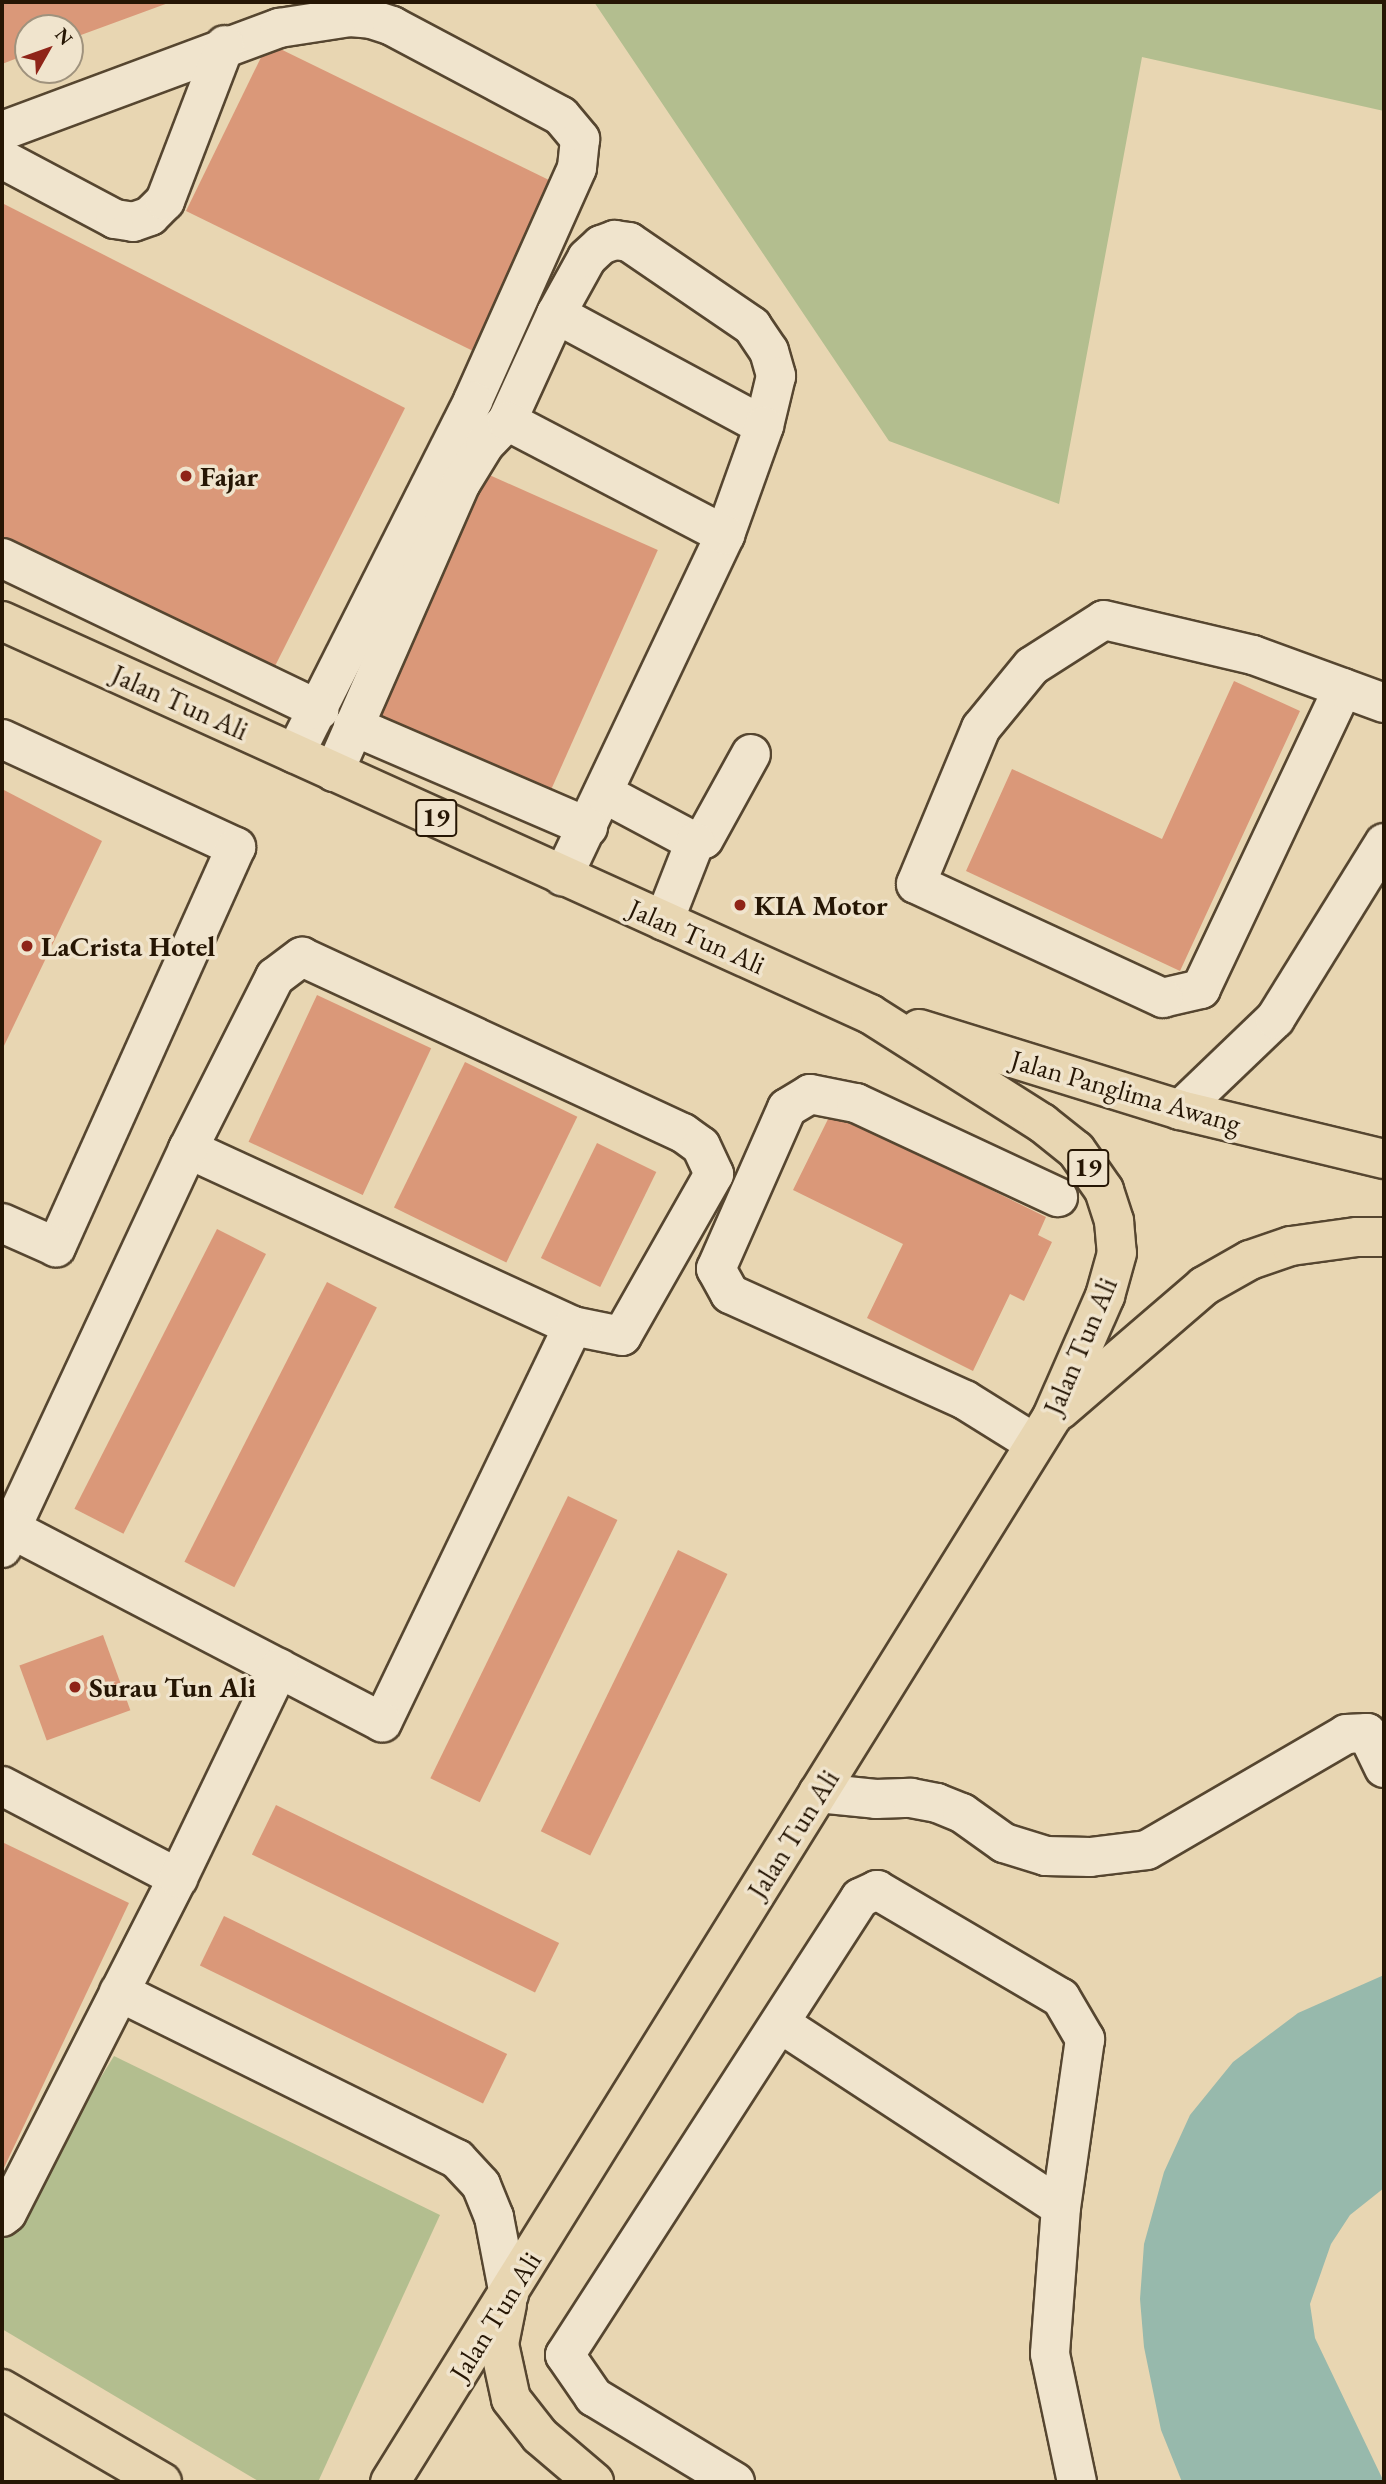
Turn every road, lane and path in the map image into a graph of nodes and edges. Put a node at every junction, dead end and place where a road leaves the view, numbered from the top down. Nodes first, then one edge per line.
1 (225, 45) junction
2 (2, 131) edge
3 (2, 159) edge
4 (556, 314) junction
5 (507, 421) junction
6 (764, 426) junction
7 (725, 535) junction
8 (2, 558) edge
9 (2, 621) edge
10 (1343, 688) junction
11 (1384, 703) edge
12 (318, 710) junction
13 (353, 726) junction
14 (2, 738) edge
15 (295, 754) junction
16 (751, 754) dead end
17 (334, 772) junction
18 (596, 810) junction
19 (695, 842) junction
20 (1384, 843) edge
21 (563, 876) junction
22 (664, 921) junction
23 (870, 1014) junction
24 (1180, 1110) junction
25 (188, 1149) junction
26 (1384, 1159) edge
27 (1058, 1197) dead end
28 (2, 1223) edge
29 (1384, 1237) edge
30 (573, 1326) junction
31 (1043, 1430) junction
32 (6, 1539) edge
33 (279, 1668) junction
34 (1384, 1768) edge
35 (2, 1786) edge
36 (818, 1793) junction
37 (178, 1878) junction
38 (119, 1992) junction
39 (782, 2024) junction
40 (1061, 2207) junction
41 (2, 2217) edge
42 (509, 2295) junction
43 (2, 2389) edge
44 (162, 2482) edge
45 (390, 2482) edge
46 (594, 2482) edge
47 (735, 2482) edge
48 (1077, 2482) edge

1 - 2 lane
1 - 3 lane
1 - 12 lane
4 - 5 lane
4 - 6 lane
4 - 6 lane
5 - 7 lane
5 - 13 lane
6 - 7 lane
7 - 18 lane
8 - 12 lane
9 - 15 main road, Jalan Tun Ali / 19
10 - 10 lane
10 - 11 lane
12 - 15 lane
13 - 17 lane
13 - 18 lane
14 - 28 lane
15 - 17 main road, Jalan Tun Ali / 19
16 - 19 lane
17 - 21 main road, Jalan Tun Ali / 19
18 - 19 lane
18 - 21 lane
19 - 22 lane
20 - 24 lane
21 - 22 main road, Jalan Tun Ali / 19
22 - 23 main road, Jalan Tun Ali / 19
23 - 24 main road, Jalan Panglima Awang / 19
23 - 31 main road, Jalan Tun Ali / 19
24 - 26 main road, Jalan Panglima Awang / 19
25 - 30 lane
25 - 30 lane
25 - 32 lane
27 - 31 lane
29 - 31 main road
30 - 33 lane
31 - 36 main road, Jalan Tun Ali
32 - 33 lane
33 - 37 lane
34 - 36 lane
35 - 37 lane
36 - 42 main road, Jalan Tun Ali
37 - 38 lane
38 - 41 lane
38 - 42 lane
39 - 40 lane
39 - 40 lane
39 - 47 lane
40 - 48 lane
42 - 45 main road, Jalan Tun Ali
42 - 46 main road
43 - 44 main road

